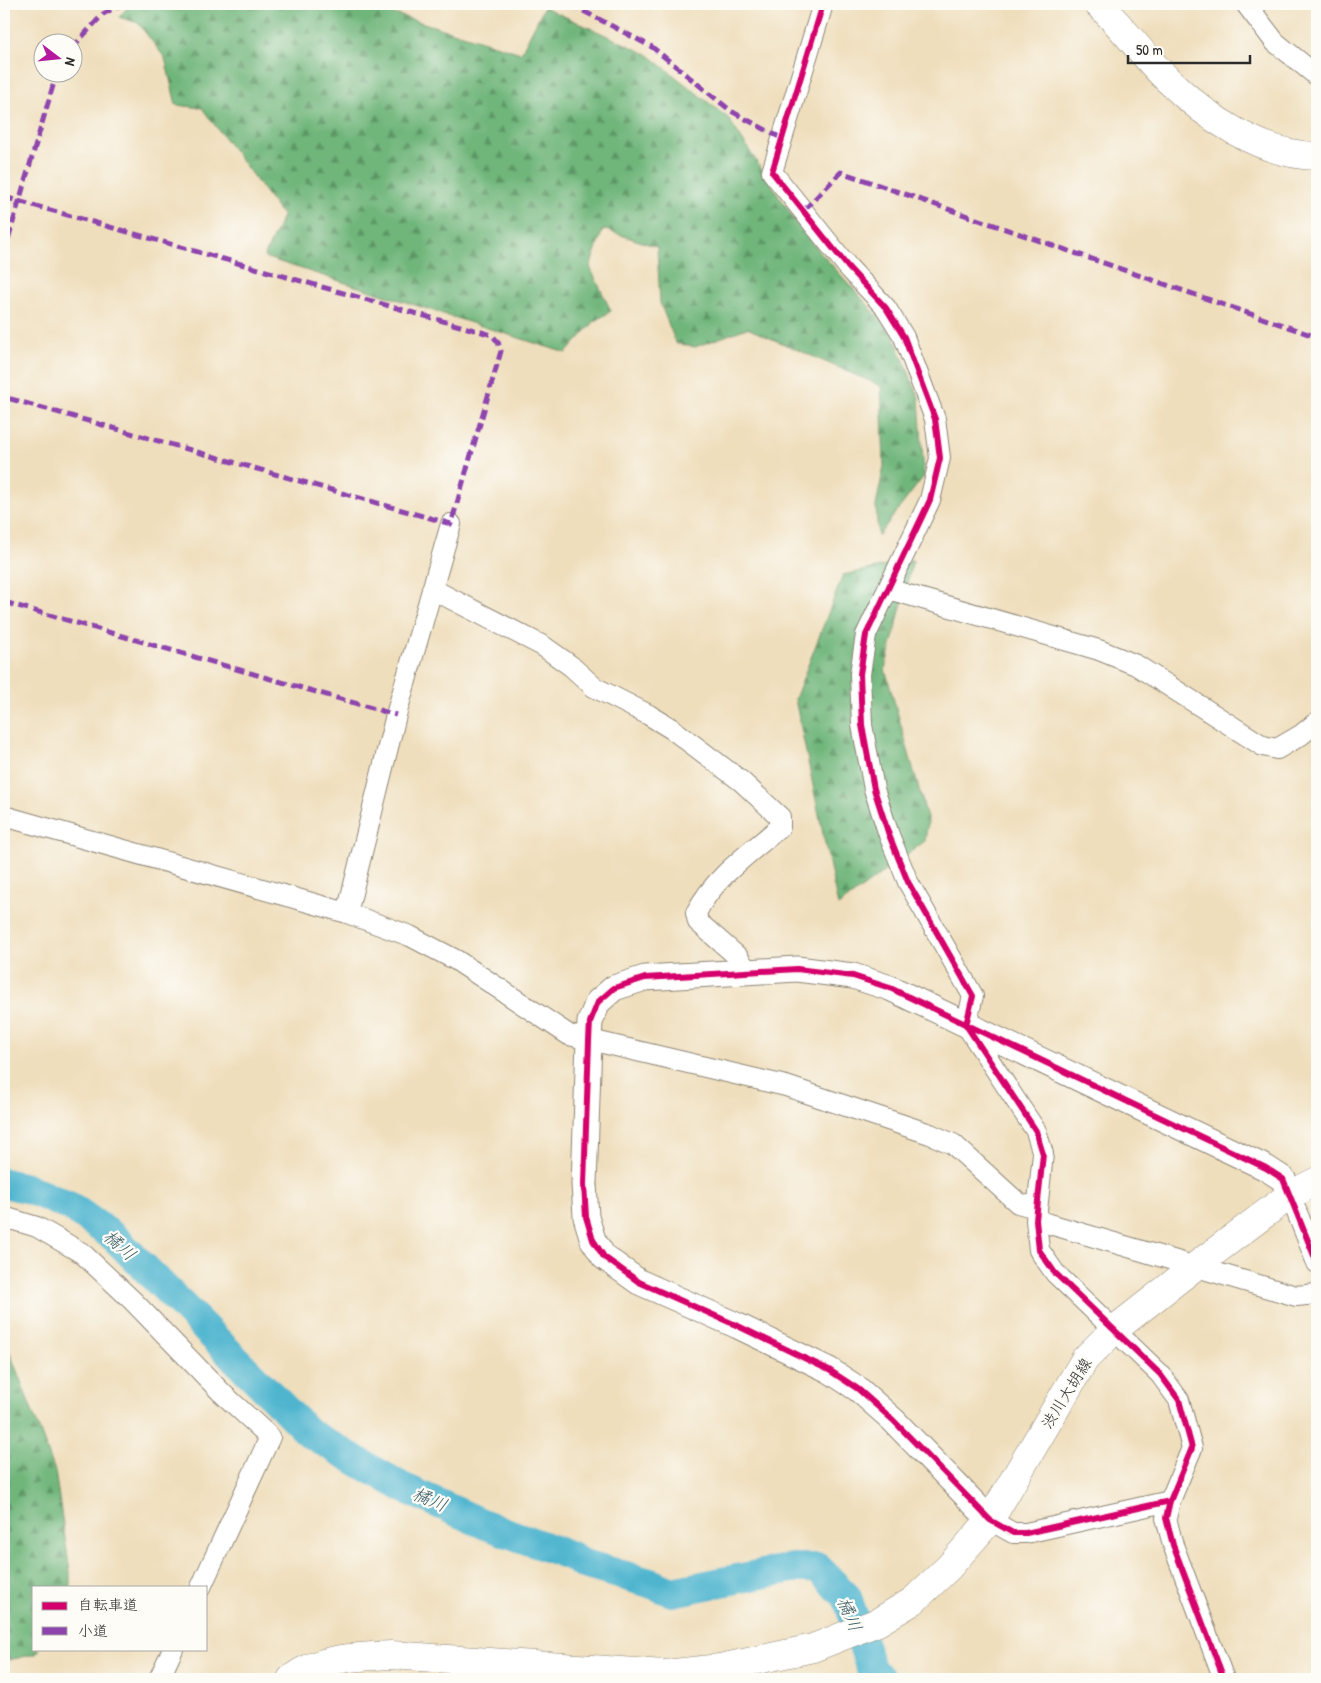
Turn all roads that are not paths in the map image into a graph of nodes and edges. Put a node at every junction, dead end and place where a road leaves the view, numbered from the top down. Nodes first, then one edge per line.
1 (823, 4) edge
2 (1098, 4) edge
3 (1246, 4) edge
4 (1317, 76) edge
5 (1317, 156) edge
6 (451, 524) dead end
7 (432, 589) junction
8 (888, 589) junction
9 (1317, 722) edge
10 (4, 816) edge
11 (347, 913) junction
12 (749, 973) junction
13 (966, 1025) junction
14 (589, 1041) junction
15 (1317, 1181) edge
16 (1290, 1195) junction
17 (1036, 1214) junction
18 (4, 1217) edge
19 (1317, 1263) edge
20 (1194, 1268) junction
21 (1317, 1294) edge
22 (1114, 1330) junction
23 (1170, 1501) junction
24 (990, 1520) junction
25 (201, 1586) edge
26 (173, 1650) edge
27 (159, 1679) edge
28 (291, 1679) edge
29 (1224, 1679) edge

1 - 8 street
2 - 5 main road
3 - 4 street
6 - 7 street
7 - 11 street
7 - 12 street
8 - 9 street
8 - 13 street
10 - 11 street
11 - 14 street
12 - 13 street
12 - 14 street
13 - 16 street
13 - 17 street
14 - 17 street
14 - 24 street
15 - 16 main road, 渋川大胡線
16 - 19 street
16 - 20 main road, 渋川大胡線
17 - 20 street
17 - 22 street
18 - 25 street
20 - 21 street
20 - 22 main road, 渋川大胡線
22 - 23 street
22 - 24 main road, 渋川大胡線
23 - 24 street
23 - 29 street
24 - 28 main road, 渋川大胡線
26 - 27 street

